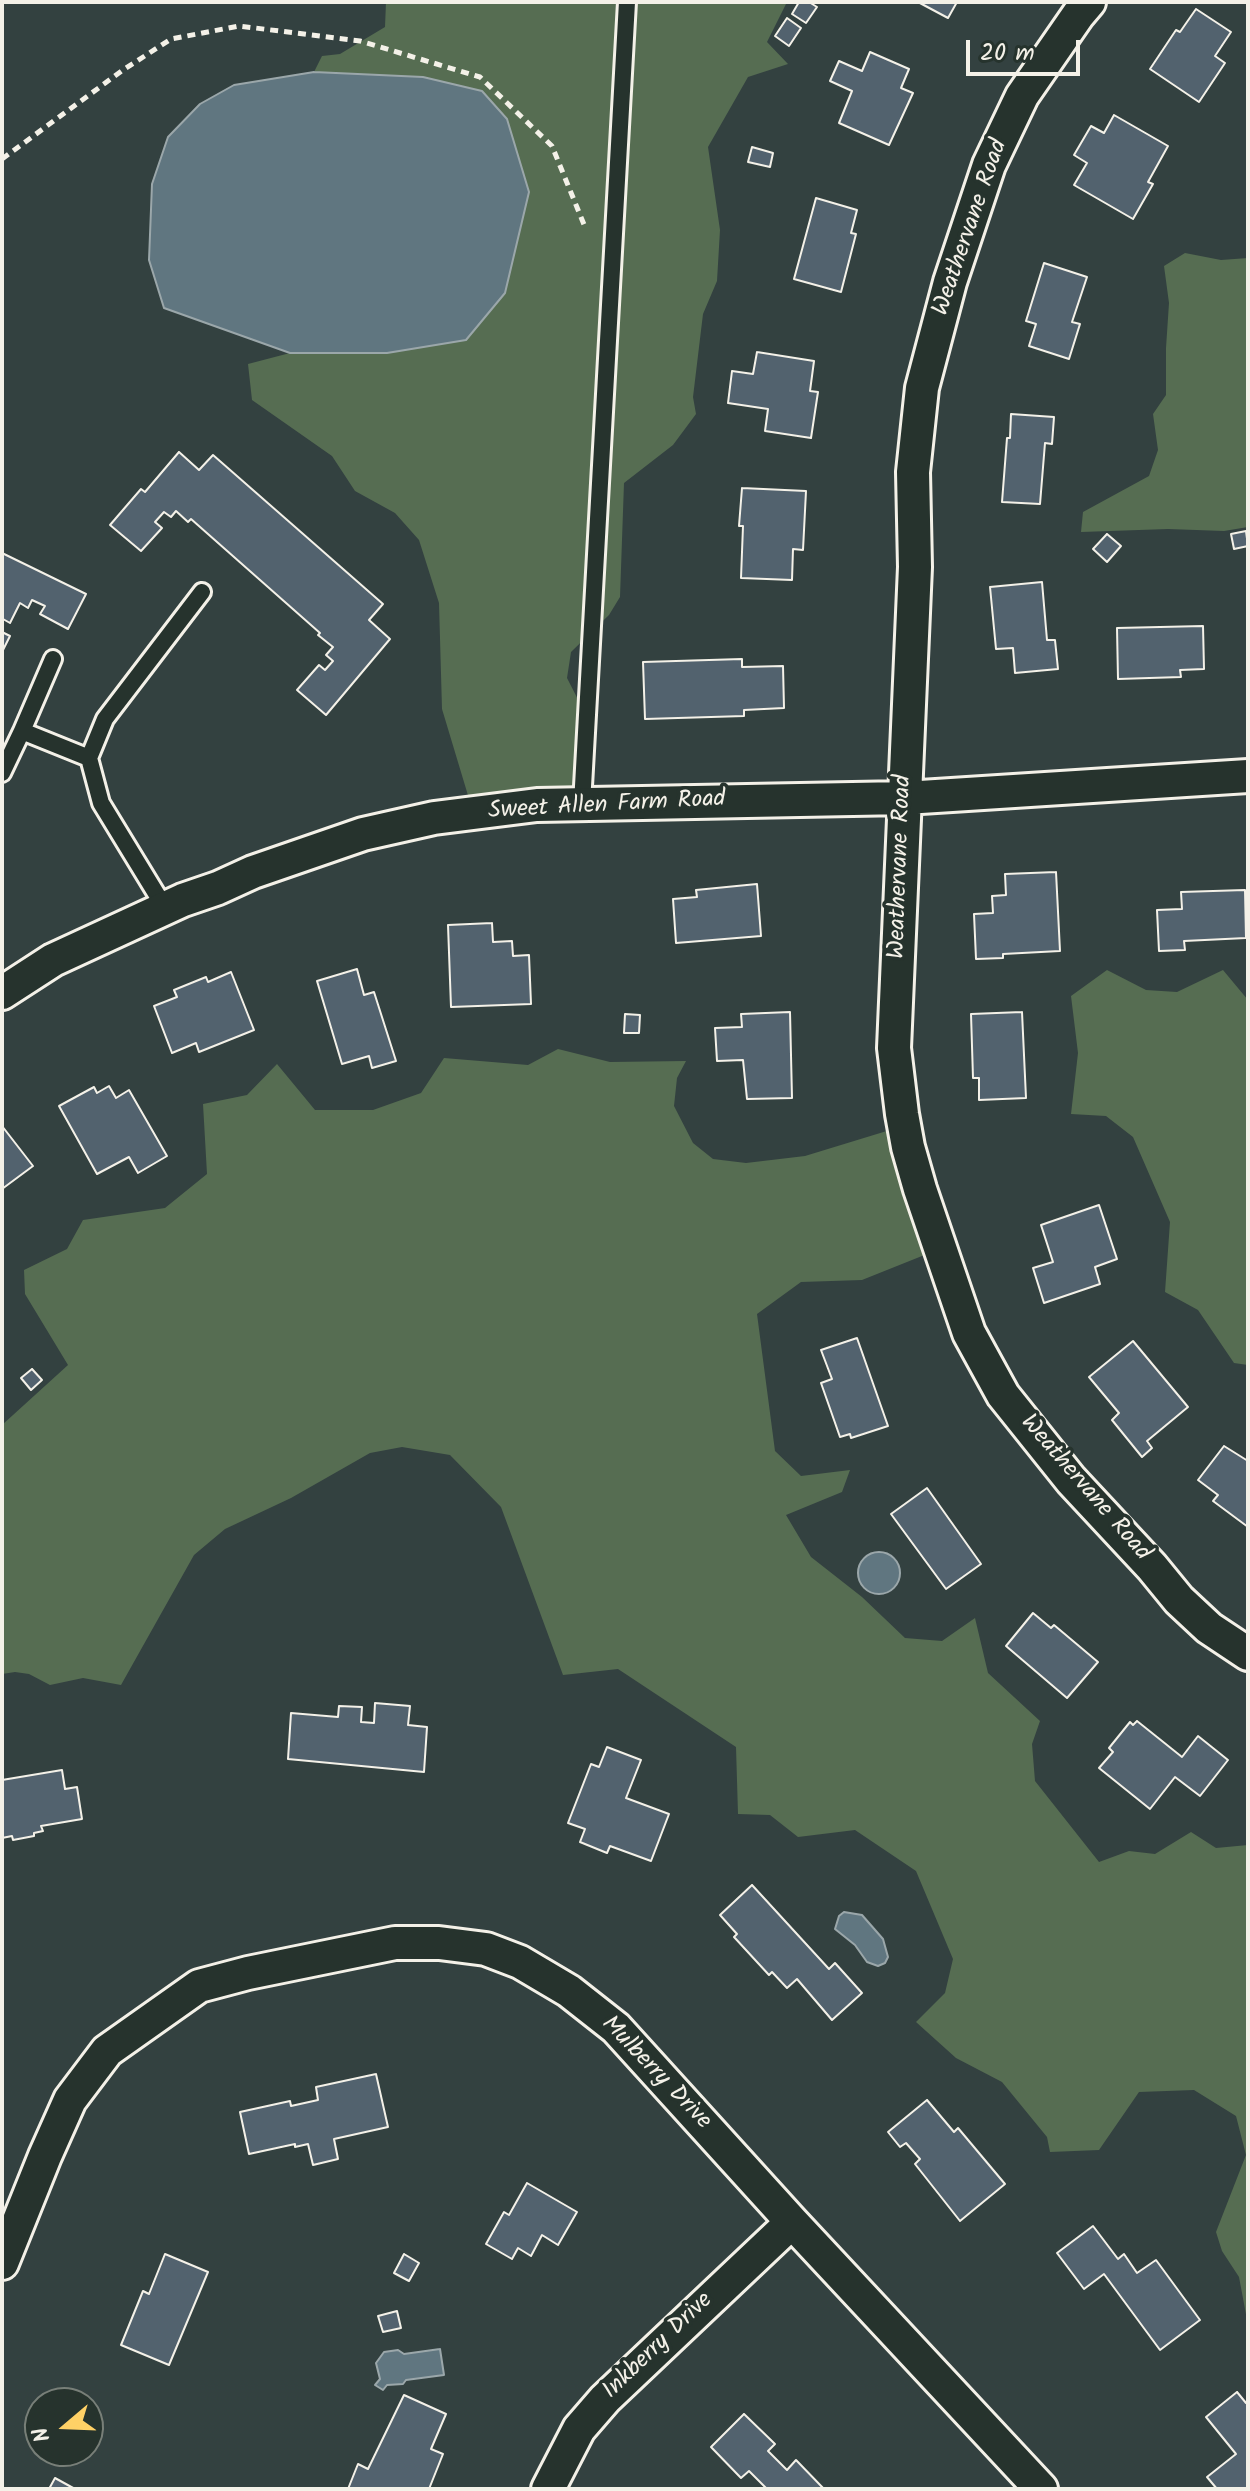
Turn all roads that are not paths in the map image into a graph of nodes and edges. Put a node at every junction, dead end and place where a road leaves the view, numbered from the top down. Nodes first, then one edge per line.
1 (627, 2) edge
2 (1089, 2) edge
3 (202, 592) dead end
4 (53, 659) dead end
5 (22, 731) junction
6 (89, 758) junction
7 (2, 773) edge
8 (1248, 776) edge
9 (905, 798) junction
10 (582, 804) junction
11 (165, 908) junction
12 (2, 993) edge
13 (1248, 1654) edge
14 (792, 2222) junction
15 (2, 2263) edge
16 (548, 2489) edge
17 (1041, 2489) edge

1 - 10 lane
2 - 9 street, Weathervane Road
3 - 6 lane
4 - 5 lane
5 - 6 lane
5 - 7 lane
6 - 11 lane
8 - 9 street, Sweet Allen Farm Road
9 - 10 street, Sweet Allen Farm Road
9 - 13 street, Weathervane Road
10 - 11 street, Sweet Allen Farm Road
11 - 12 street, Sweet Allen Farm Road
14 - 15 street, Mulberry Drive
14 - 16 street, Inkberry Drive
14 - 17 street, Mulberry Drive

